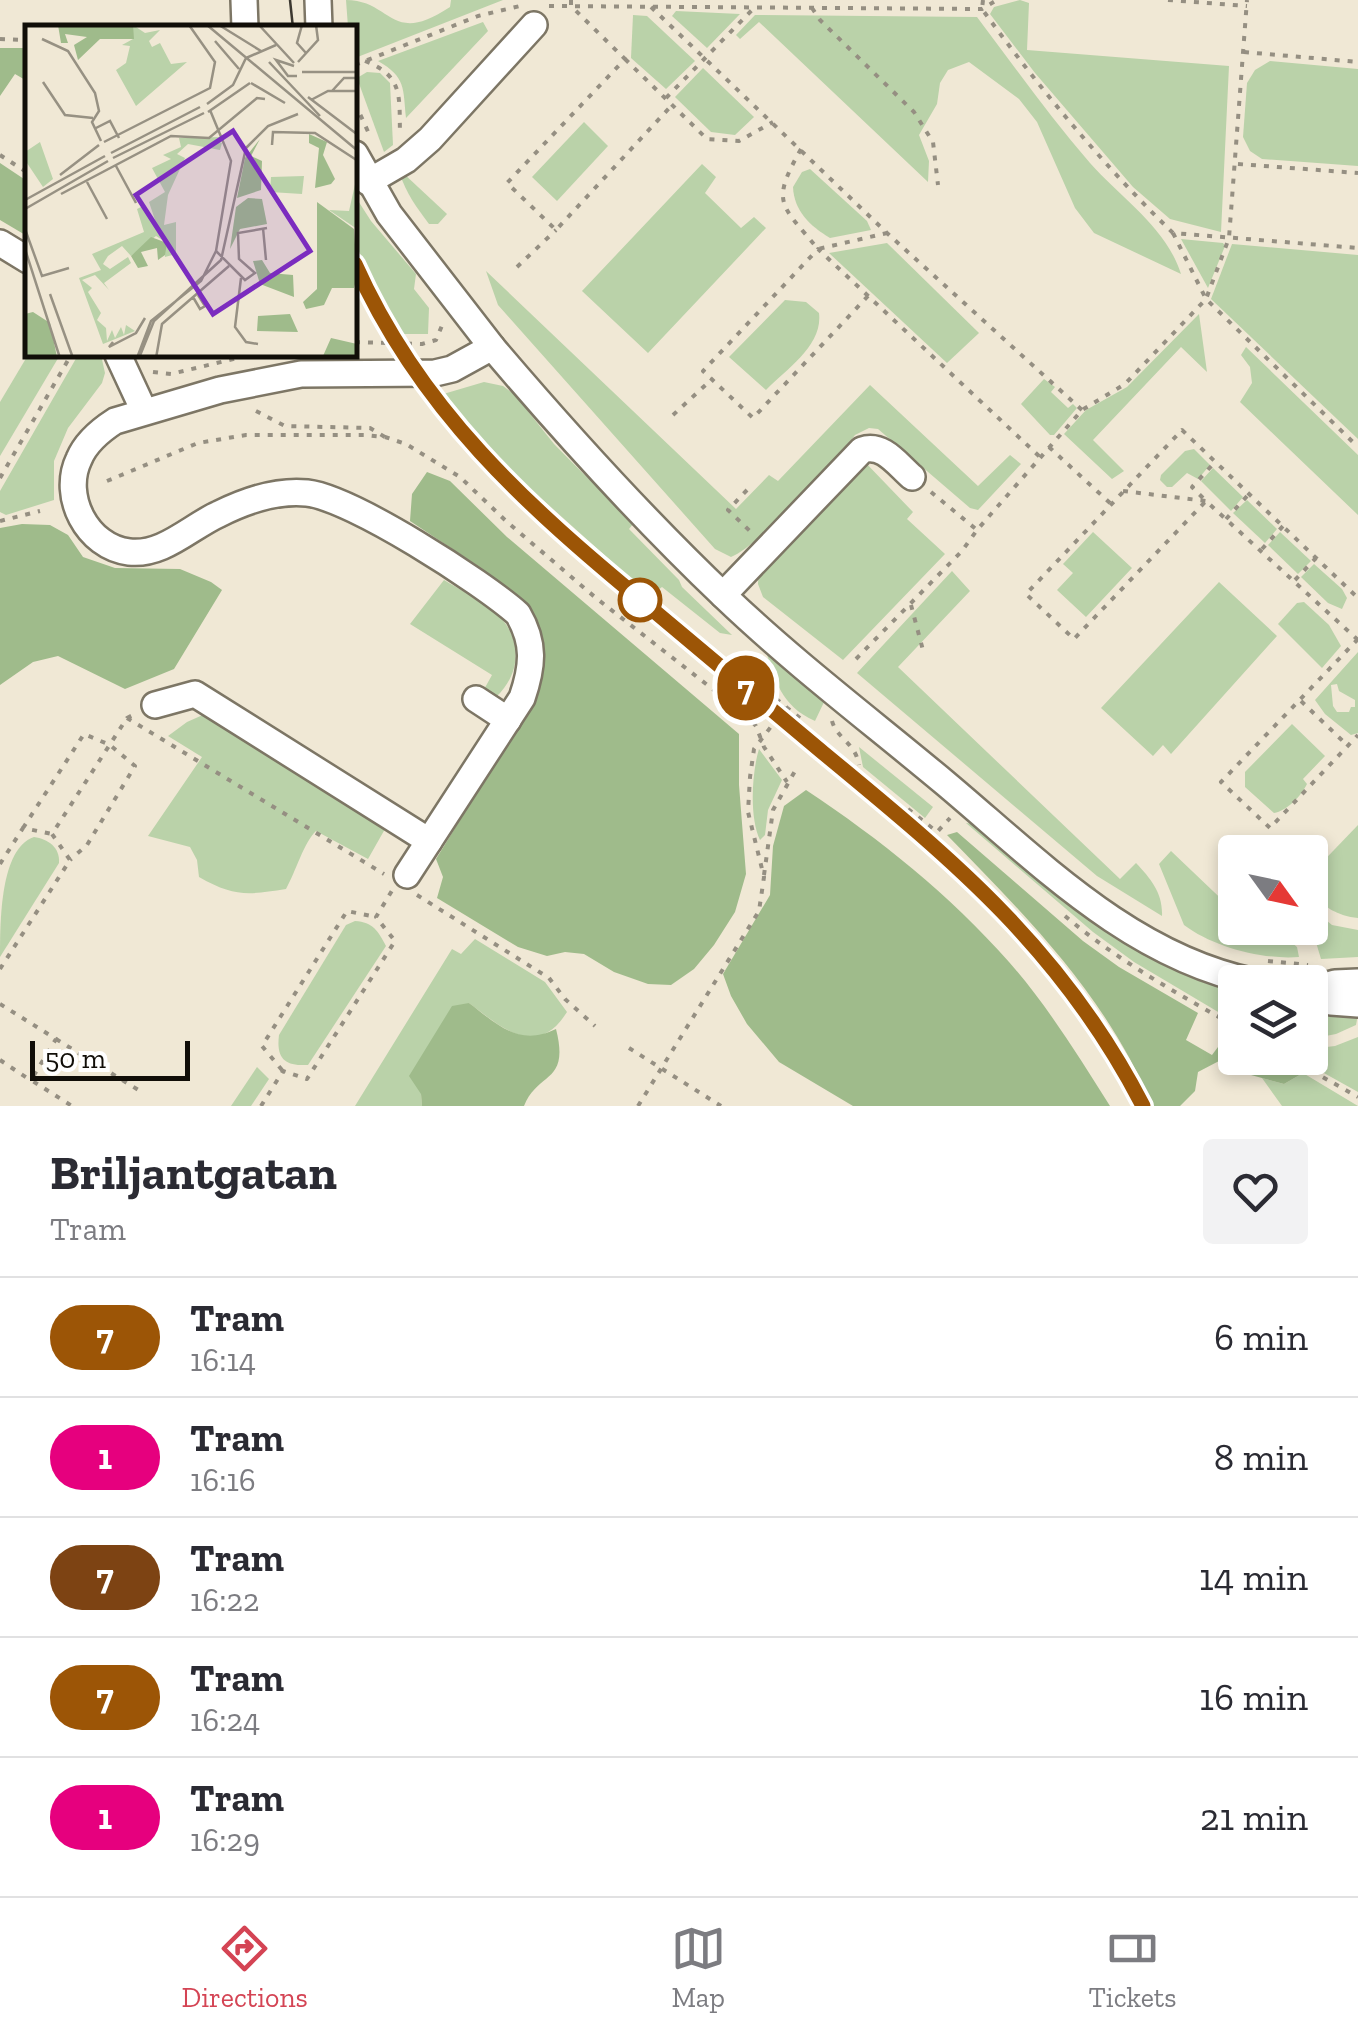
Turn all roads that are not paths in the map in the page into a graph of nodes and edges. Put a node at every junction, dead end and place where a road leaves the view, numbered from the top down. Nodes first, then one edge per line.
1 (244, 0) edge
2 (318, 0) edge
3 (245, 25) edge
4 (319, 25) edge
5 (534, 25) dead end
6 (365, 150) edge
7 (368, 182) junction
8 (0, 243) edge
9 (25, 258) edge
10 (492, 347) junction
11 (119, 358) edge
12 (299, 365) edge
13 (144, 412) junction
14 (912, 477) road end
15 (723, 595) junction
16 (476, 700) dead end
17 (155, 705) road end
18 (508, 720) junction
19 (429, 841) junction
20 (410, 884) road end
21 (1218, 971) edge
22 (1358, 982) edge
23 (1328, 984) edge
24 (1328, 1001) edge
25 (1358, 1004) edge

1 - 3 street
2 - 4 street
5 - 7 street
6 - 7 street
7 - 10 street
8 - 9 street
10 - 12 street
10 - 15 street
11 - 13 street
12 - 13 street
13 - 18 street
14 - 15 street
15 - 21 street
16 - 18 street
17 - 19 street
18 - 19 street
19 - 20 street
22 - 23 street
24 - 25 street

